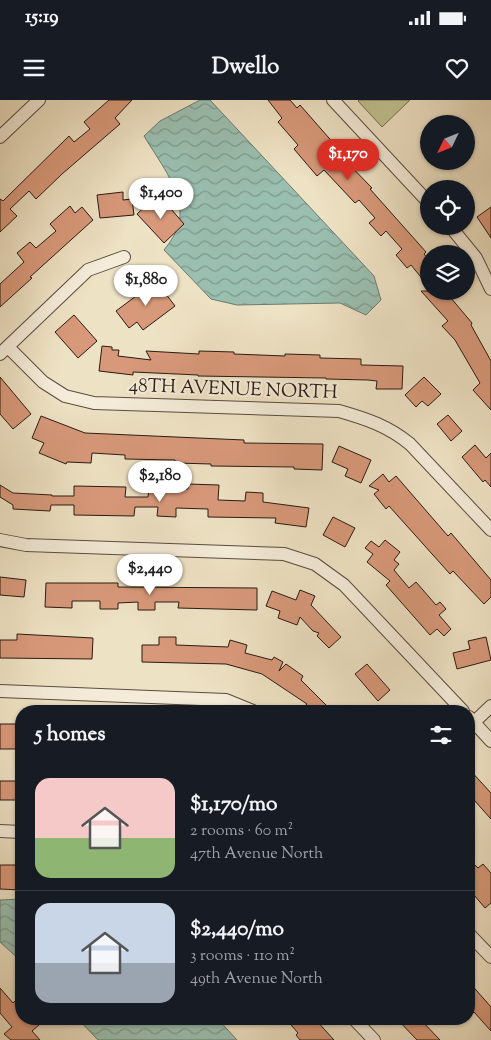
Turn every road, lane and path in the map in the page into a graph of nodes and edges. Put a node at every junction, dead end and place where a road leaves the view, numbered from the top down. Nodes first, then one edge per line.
1 (39, 100) edge
2 (334, 100) edge
3 (0, 137) edge
4 (420, 193) edge
5 (457, 235) edge
6 (124, 257) dead end
7 (491, 289) edge
8 (4, 351) edge
9 (491, 530) edge
10 (0, 540) edge
11 (0, 691) edge
12 (238, 705) edge
13 (457, 705) edge
14 (491, 706) edge
15 (475, 718) edge
16 (475, 727) edge
17 (491, 741) edge
18 (0, 831) edge
19 (15, 832) edge
20 (475, 940) edge
21 (491, 957) edge
22 (360, 1025) edge
23 (374, 1040) edge

1 - 3 street
2 - 4 street
5 - 7 street
6 - 8 street
8 - 9 street, 48TH AVENUE NORTH
10 - 13 street
11 - 12 street
14 - 15 street
16 - 17 street
18 - 19 street
20 - 21 street
22 - 23 street

